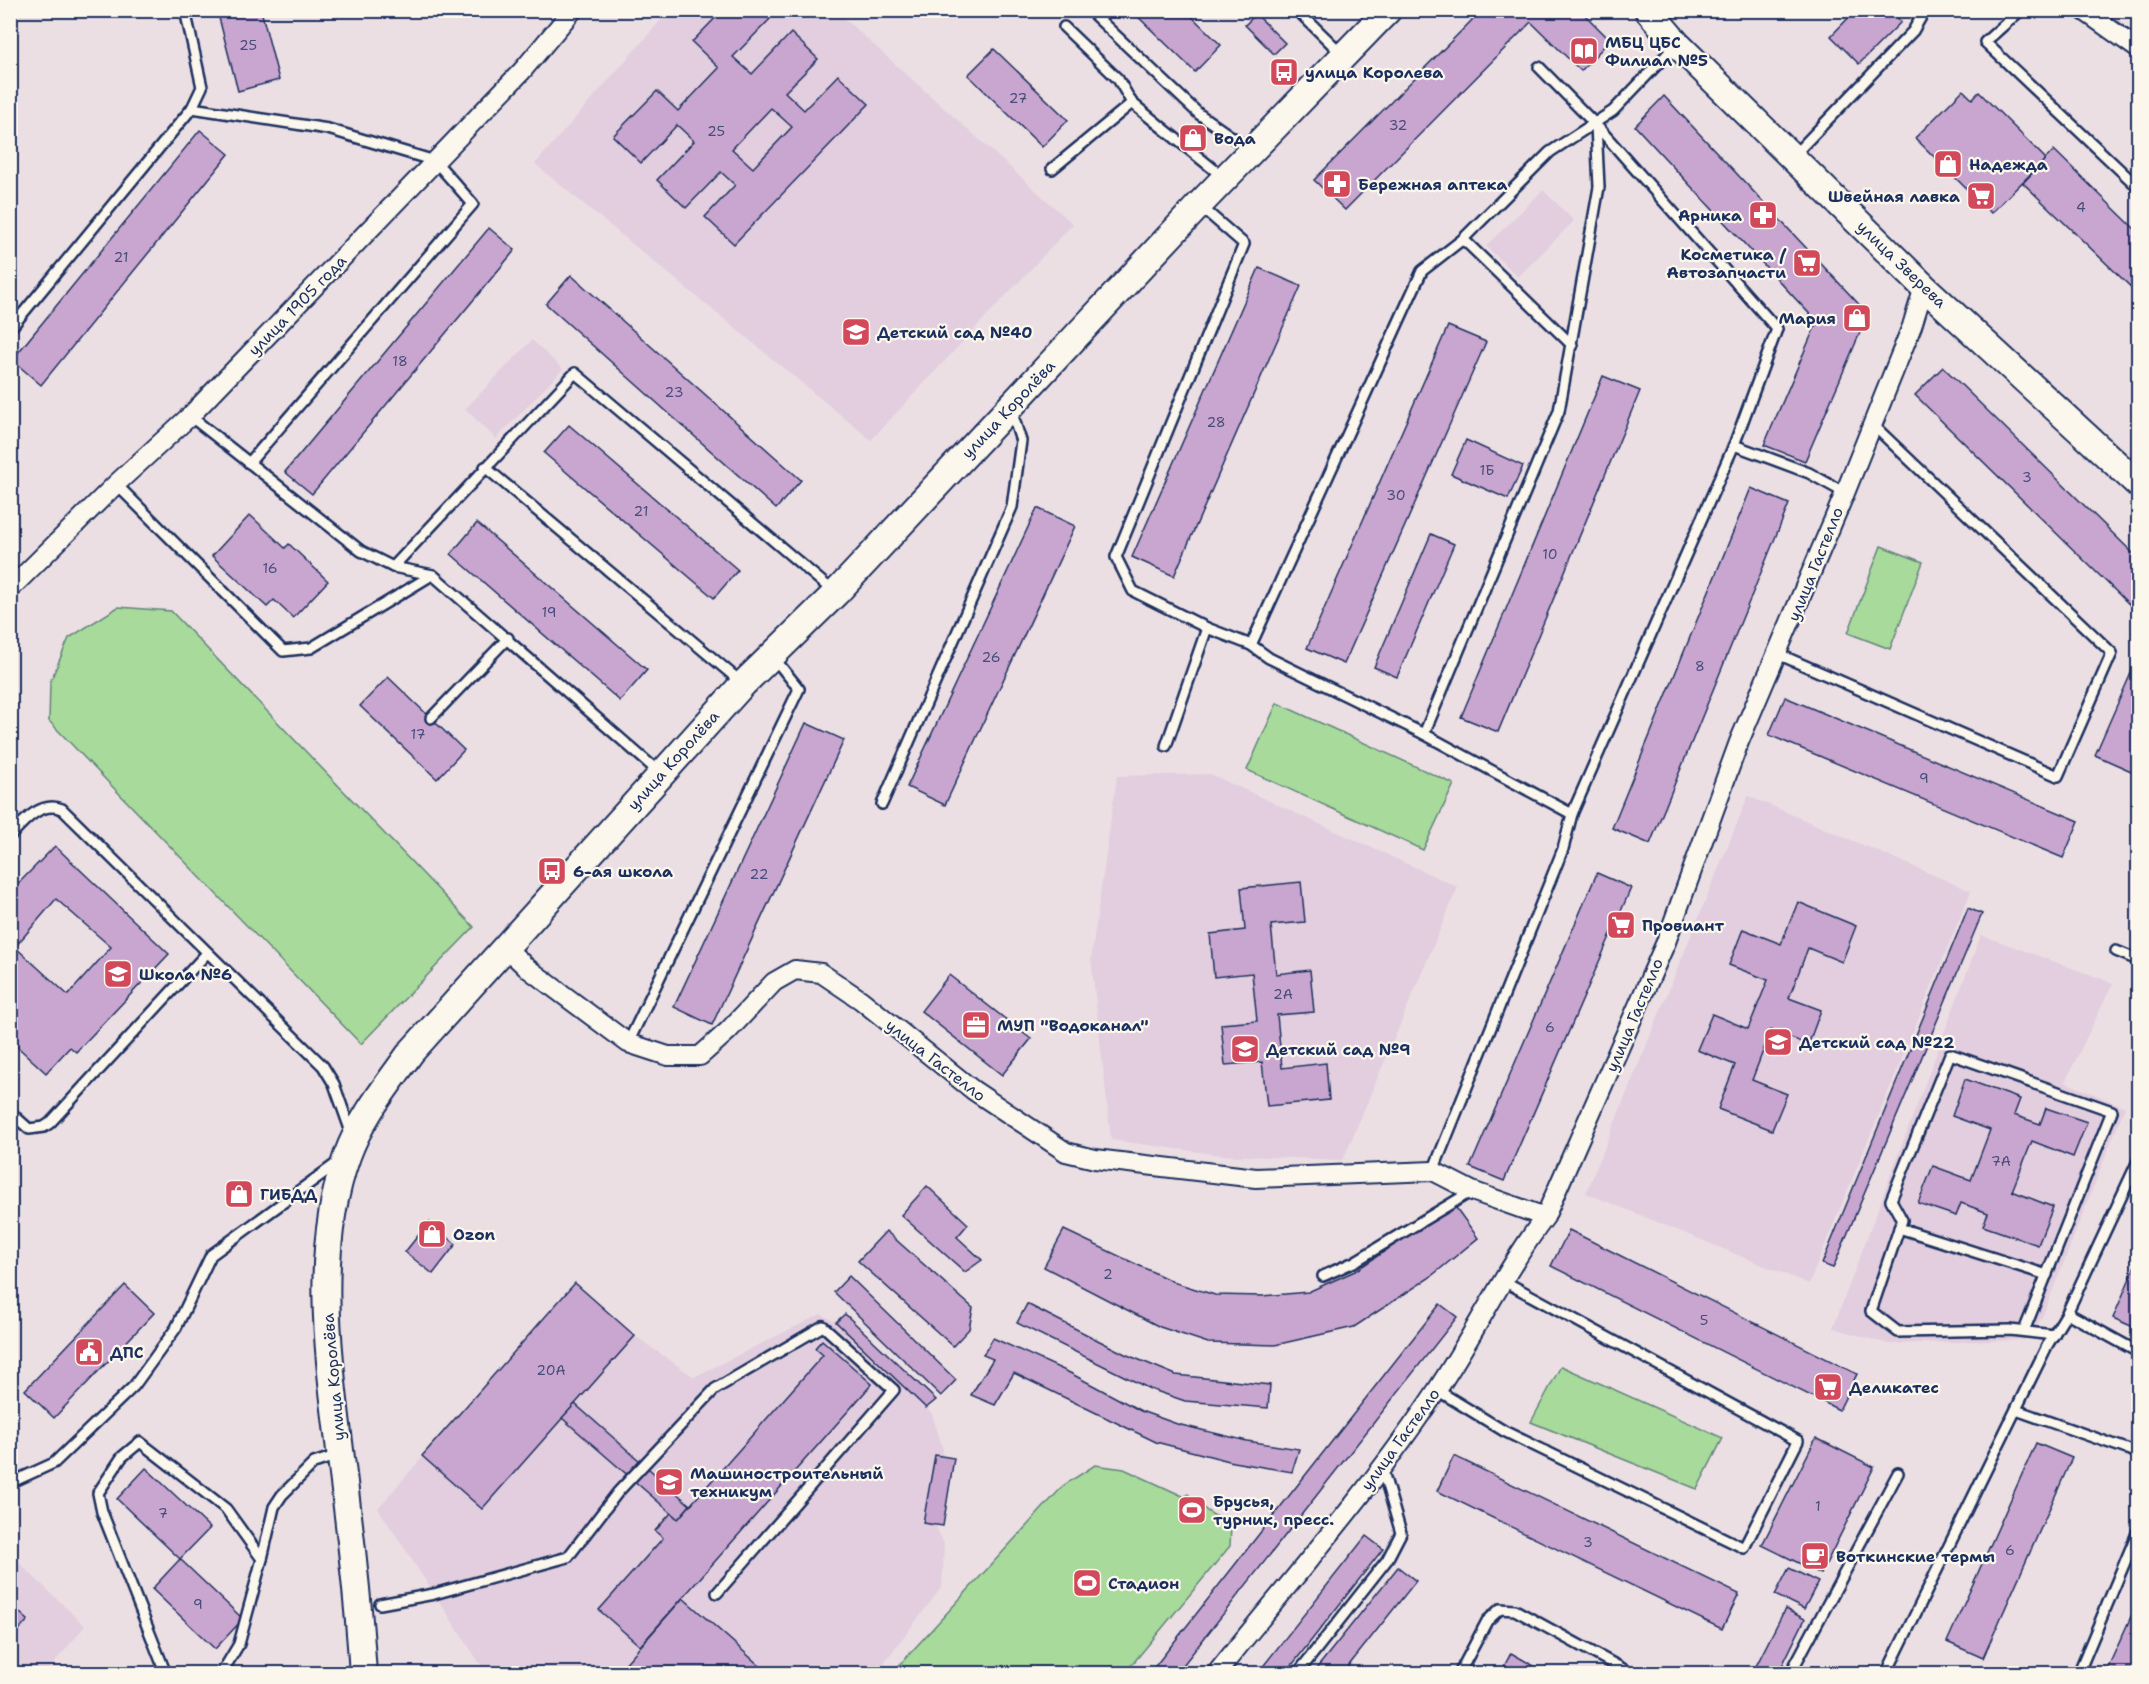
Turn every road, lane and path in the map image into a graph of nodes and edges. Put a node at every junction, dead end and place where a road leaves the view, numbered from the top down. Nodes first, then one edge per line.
1 (185, 10) edge
2 (573, 10) edge
3 (1089, 10) edge
4 (1298, 10) edge
5 (1388, 10) edge
6 (1648, 10) edge
7 (1925, 10) edge
8 (2021, 10) edge
9 (2083, 10) edge
10 (1064, 27) dead end
11 (1677, 44) junction
12 (2139, 49) edge
13 (1344, 56) junction
14 (1539, 67) dead end
15 (1132, 102) junction
16 (192, 108) junction
17 (1596, 124) junction
18 (1251, 150) junction
19 (1792, 157) junction
20 (435, 161) junction
21 (1052, 169) dead end
22 (1225, 179) junction
23 (2139, 187) edge
24 (1199, 205) junction
25 (1464, 239) junction
26 (1924, 287) junction
27 (10, 329) edge
28 (1572, 345) junction
29 (1010, 407) junction
30 (190, 416) junction
31 (1872, 424) junction
32 (1734, 445) junction
33 (249, 462) junction
34 (485, 467) junction
35 (116, 484) junction
36 (2139, 484) edge
37 (1845, 493) junction
38 (393, 567) junction
39 (433, 574) junction
40 (10, 590) edge
41 (836, 593) junction
42 (1207, 628) junction
43 (508, 638) junction
44 (1251, 645) junction
45 (1778, 654) junction
46 (772, 656) junction
47 (743, 684) junction
48 (431, 718) dead end
49 (1424, 734) junction
50 (1166, 746) dead end
51 (661, 774) junction
52 (882, 804) dead end
53 (1572, 814) junction
54 (10, 836) edge
55 (505, 947) junction
56 (2116, 951) dead end
57 (207, 953) junction
58 (2139, 960) edge
59 (628, 1042) junction
60 (10, 1112) edge
61 (350, 1148) junction
62 (2139, 1161) edge
63 (1433, 1171) junction
64 (1472, 1191) junction
65 (1545, 1217) junction
66 (1899, 1228) junction
67 (2047, 1275) junction
68 (1323, 1276) dead end
69 (1502, 1280) junction
70 (2067, 1313) junction
71 (2024, 1331) junction
72 (2054, 1335) junction
73 (2139, 1352) edge
74 (1437, 1390) junction
75 (2016, 1410) junction
76 (2139, 1453) edge
77 (340, 1454) junction
78 (1382, 1466) junction
79 (1898, 1473) dead end
80 (10, 1483) edge
81 (2139, 1531) edge
82 (262, 1559) junction
83 (717, 1593) dead end
84 (380, 1604) dead end
85 (166, 1674) edge
86 (221, 1674) edge
87 (363, 1674) edge
88 (1216, 1674) edge
89 (1297, 1674) edge
90 (1459, 1674) edge
91 (1632, 1674) edge
92 (1790, 1674) edge
93 (1886, 1674) edge
94 (2078, 1674) edge

1 - 16 lane
2 - 20 street, улица 1905 года
3 - 18 lane
4 - 13 lane
5 - 13 main road, улица Королёва
6 - 11 main road, улица Зверева
7 - 19 lane
8 - 23 lane
9 - 12 street
10 - 15 lane
11 - 17 lane
11 - 19 main road, улица Зверева
13 - 18 main road, улица Королёва
14 - 17 lane
15 - 21 lane
15 - 22 lane
16 - 20 lane
16 - 27 lane
17 - 25 lane
17 - 28 lane
17 - 32 lane
18 - 22 main road, улица Королёва
19 - 26 main road, улица Зверева
20 - 30 street, улица 1905 года
20 - 33 lane
22 - 24 main road, улица Королёва
24 - 29 main road, улица Королёва
24 - 42 lane
25 - 28 lane
25 - 44 lane
26 - 31 street, улица Гастелло
26 - 36 main road, улица Зверева
28 - 49 lane
29 - 41 main road, улица Королёва
29 - 52 lane
30 - 33 lane
30 - 35 street, улица 1905 года
31 - 37 street, улица Гастелло
31 - 45 lane
32 - 37 lane
32 - 53 lane
33 - 38 lane
34 - 38 lane
34 - 41 lane
34 - 47 lane
35 - 39 lane
35 - 40 street, улица 1905 года
37 - 45 street, улица Гастелло
38 - 39 lane
39 - 43 lane
41 - 46 main road, улица Королёва
42 - 44 lane
42 - 50 lane
43 - 48 lane
43 - 51 lane
44 - 49 lane
45 - 65 street, улица Гастелло
46 - 47 main road, улица Королёва
46 - 59 lane
47 - 51 main road, улица Королёва
49 - 53 lane
51 - 55 main road, улица Королёва
53 - 63 lane
54 - 57 lane
55 - 59 street, улица Гастелло
55 - 61 main road, улица Королёва
56 - 58 lane
57 - 60 lane
57 - 61 lane
59 - 63 street, улица Гастелло
61 - 77 main road, улица Королёва
61 - 80 lane
62 - 70 lane
63 - 64 street
64 - 65 street
64 - 68 lane
65 - 69 street, улица Гастелло
66 - 67 lane
66 - 67 lane
66 - 71 lane
67 - 71 lane
69 - 74 street, улица Гастелло
69 - 74 lane
70 - 72 lane
70 - 73 lane
71 - 72 lane
72 - 75 lane
74 - 78 street, улица Гастелло
75 - 76 lane
75 - 93 lane
77 - 82 lane
77 - 87 main road, улица Королёва
78 - 88 street, улица Гастелло
78 - 89 lane
79 - 92 lane
81 - 94 lane
82 - 85 lane
82 - 86 lane
83 - 84 lane
90 - 91 lane

